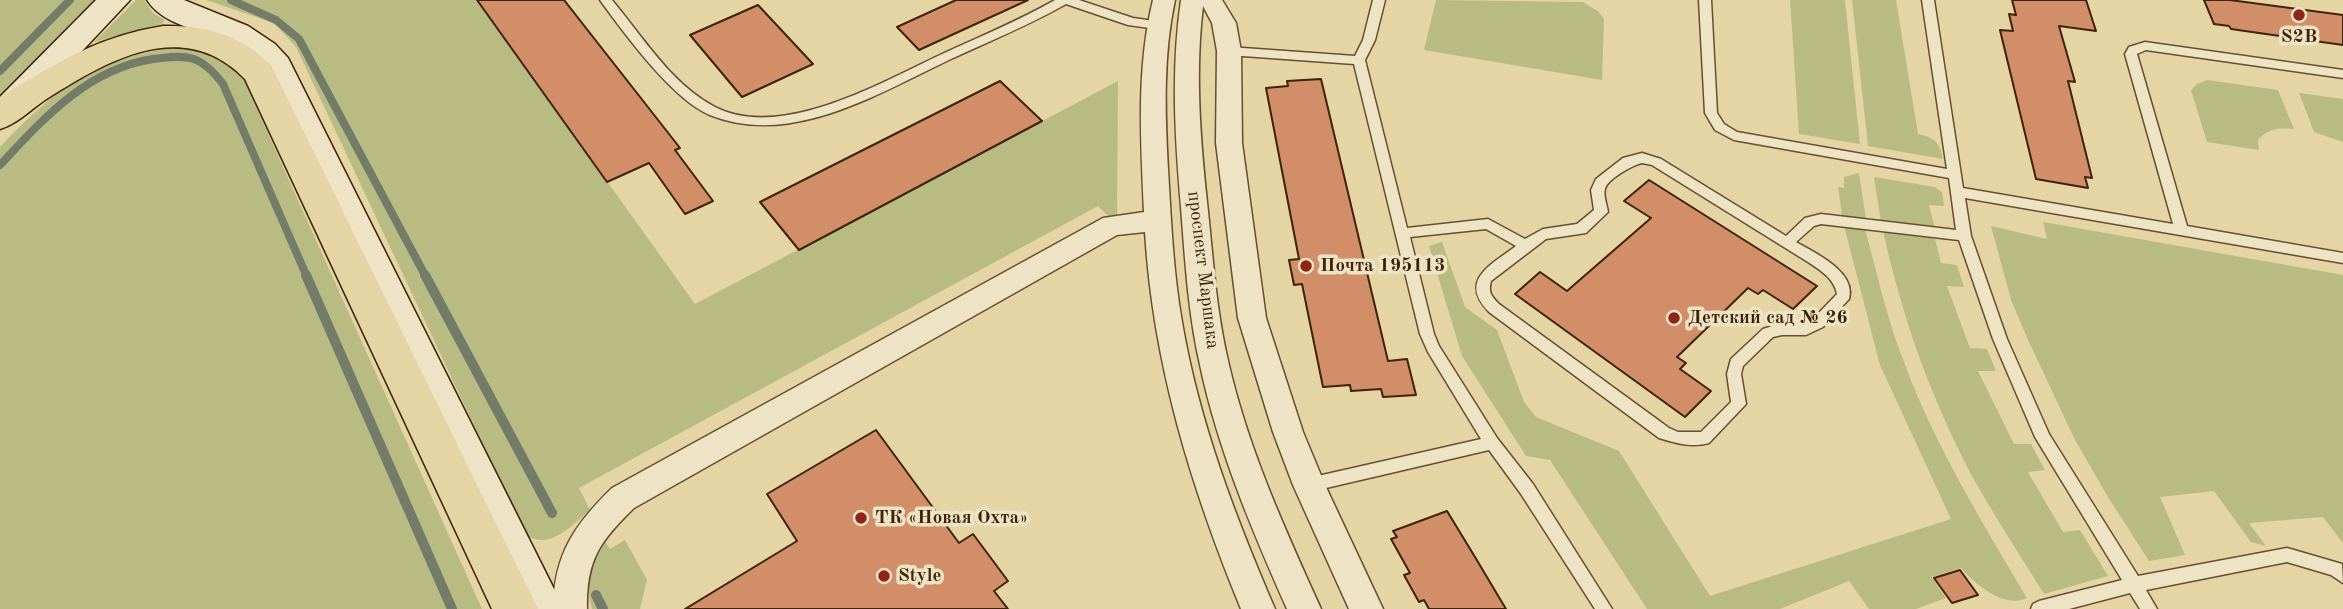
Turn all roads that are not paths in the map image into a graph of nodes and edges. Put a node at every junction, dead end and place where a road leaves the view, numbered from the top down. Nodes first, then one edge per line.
1 (114, 0) edge
2 (163, 0) edge
3 (606, 0) edge
4 (1066, 0) edge
5 (1192, 0) edge
6 (1211, 0) edge
7 (1379, 0) edge
8 (1705, 0) edge
9 (1928, 0) edge
10 (1161, 12) edge
11 (1229, 51) junction
12 (1359, 60) junction
13 (2343, 74) edge
14 (5, 111) edge
15 (1956, 175) junction
16 (1958, 192) junction
17 (1157, 221) junction
18 (2182, 230) junction
19 (1403, 233) junction
20 (1964, 236) junction
21 (1787, 243) junction
22 (1525, 245) junction
23 (2343, 258) edge
24 (1492, 443) junction
25 (1308, 485) junction
26 (2341, 571) edge
27 (2132, 585) junction
28 (515, 609) edge
29 (541, 609) edge
30 (570, 609) edge
31 (1258, 609) edge
32 (1304, 609) edge
33 (1366, 609) edge
34 (1604, 609) edge
35 (2039, 609) edge
36 (2150, 609) edge

1 - 14 main road
2 - 29 main road
3 - 4 lane
4 - 10 lane
5 - 32 street, проспект Маршака
6 - 11 street
7 - 12 lane
8 - 15 lane
9 - 15 lane
10 - 17 street, проспект Маршака
11 - 12 lane
11 - 25 street
12 - 19 lane
13 - 18 lane
14 - 28 main road
15 - 16 lane
16 - 18 lane
16 - 20 lane
17 - 30 street
17 - 31 street, проспект Маршака
18 - 23 lane
19 - 22 lane
19 - 24 lane
20 - 21 lane
20 - 27 lane
21 - 22 lane
21 - 22 lane
24 - 25 lane
24 - 34 lane
25 - 33 street
26 - 27 lane
27 - 35 lane
27 - 36 lane

